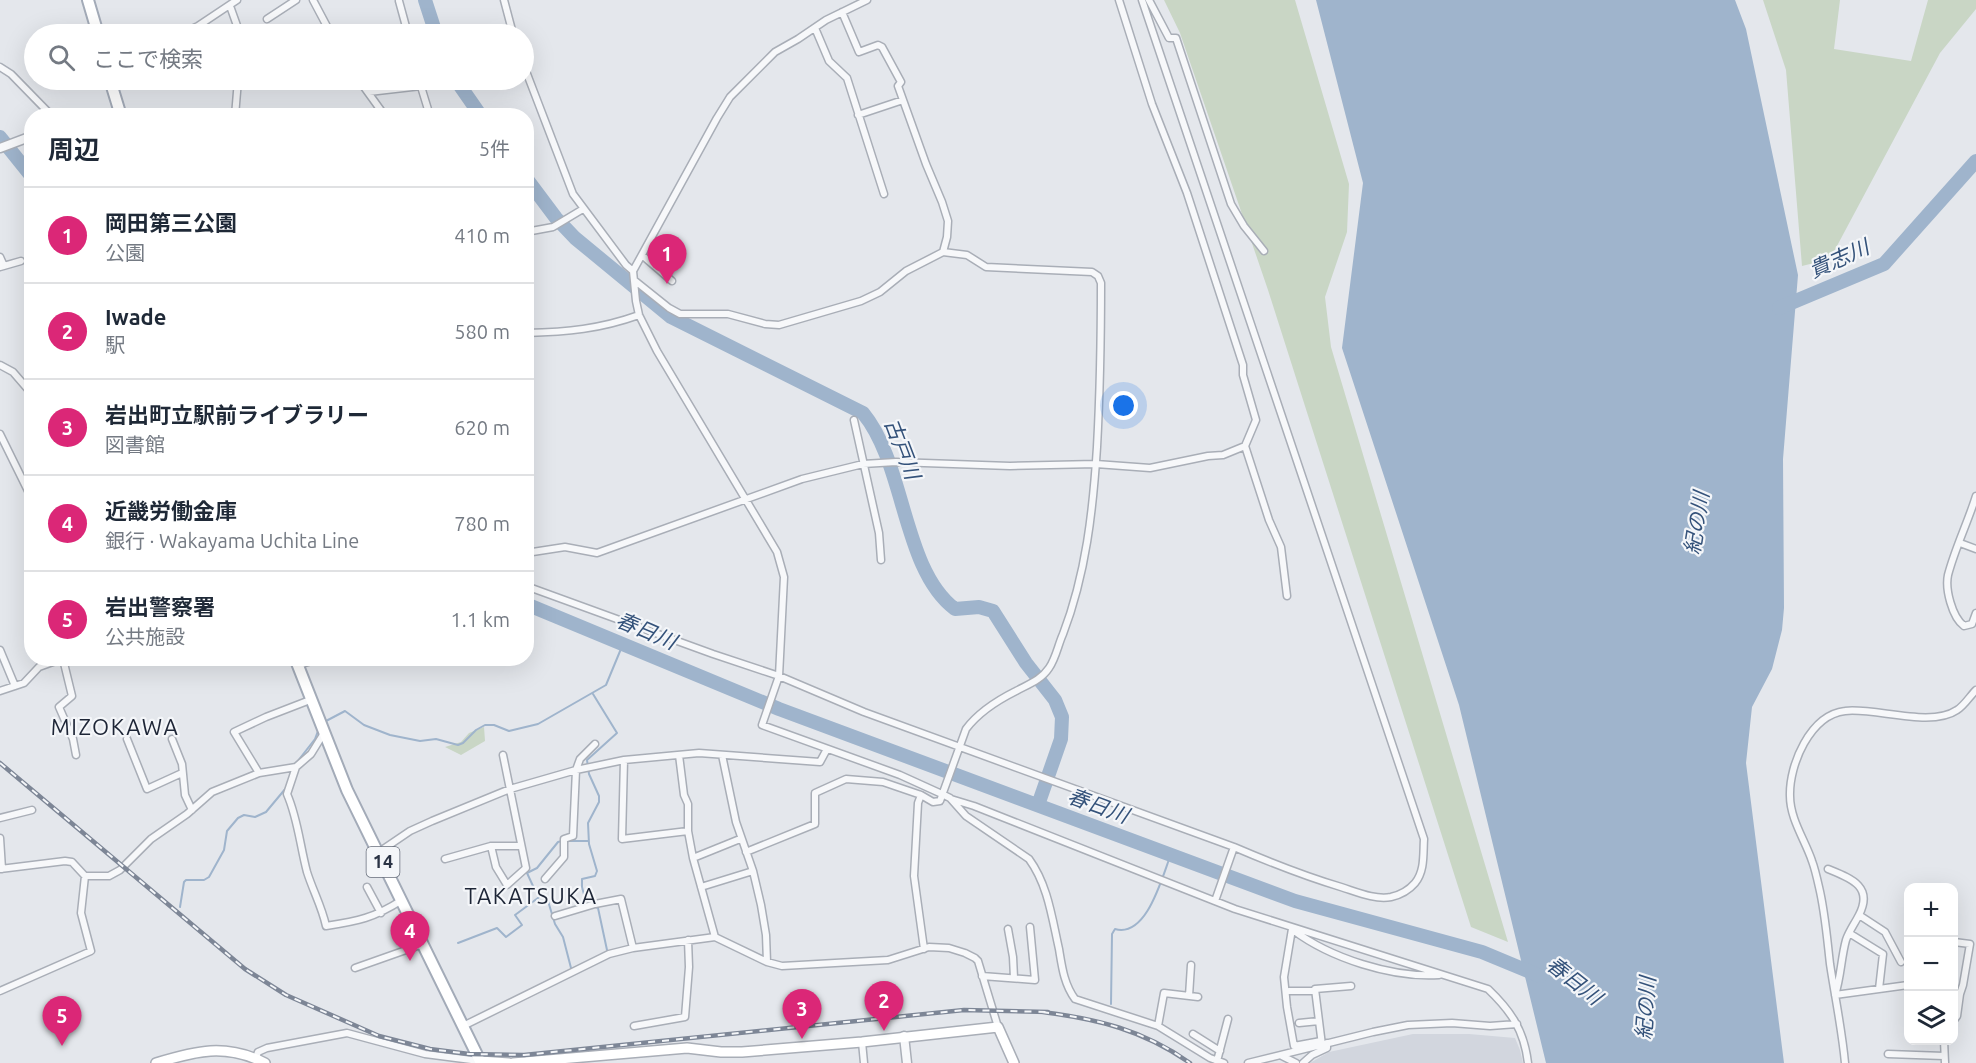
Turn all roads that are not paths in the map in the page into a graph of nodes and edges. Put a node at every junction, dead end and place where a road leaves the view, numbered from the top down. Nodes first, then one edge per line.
1 (88, 0) edge
2 (237, 0) edge
3 (296, 0) edge
4 (313, 0) edge
5 (504, 0) edge
6 (867, 0) edge
7 (1119, 0) edge
8 (1142, 0) edge
9 (1149, 0) edge
10 (399, 1) edge
11 (230, 6) junction
12 (842, 12) junction
13 (267, 19) dead end
14 (95, 24) edge
15 (201, 24) edge
16 (236, 24) edge
17 (326, 24) edge
18 (405, 24) edge
19 (510, 24) edge
20 (815, 28) junction
21 (0, 67) edge
22 (24, 87) edge
23 (27, 90) edge
24 (114, 90) edge
25 (237, 90) edge
26 (380, 90) edge
27 (422, 90) edge
28 (533, 90) edge
29 (369, 92) joint
30 (903, 100) junction
31 (44, 108) edge
32 (119, 108) edge
33 (236, 108) edge
34 (380, 108) edge
35 (428, 108) edge
36 (858, 115) junction
37 (24, 139) edge
38 (0, 148) edge
39 (884, 194) dead end
40 (583, 209) junction
41 (534, 231) edge
42 (1264, 251) dead end
43 (943, 252) junction
44 (643, 256) junction
45 (0, 257) edge
46 (21, 261) dead end
47 (2, 267) edge
48 (633, 271) junction
49 (634, 280) junction
50 (672, 281) dead end
51 (639, 315) junction
52 (534, 333) edge
53 (0, 365) edge
54 (24, 385) edge
55 (854, 420) dead end
56 (0, 435) edge
57 (1245, 446) junction
58 (863, 464) junction
59 (1095, 464) junction
60 (24, 483) edge
61 (746, 500) junction
62 (1975, 500) edge
63 (1960, 543) junction
64 (1976, 549) edge
65 (534, 552) edge
66 (881, 560) dead end
67 (534, 589) edge
68 (1287, 596) dead end
69 (1976, 613) edge
70 (1974, 625) edge
71 (0, 650) edge
72 (42, 666) edge
73 (65, 666) edge
74 (297, 666) edge
75 (779, 676) junction
76 (15, 686) junction
77 (1976, 690) edge
78 (0, 691) edge
79 (310, 700) junction
80 (324, 733) junction
81 (127, 739) dead end
82 (172, 739) dead end
83 (595, 744) dead end
84 (827, 749) junction
85 (959, 750) junction
86 (76, 755) dead end
87 (503, 755) dead end
88 (679, 755) junction
89 (722, 755) junction
90 (624, 760) junction
91 (296, 767) junction
92 (576, 770) junction
93 (182, 773) junction
94 (259, 773) junction
95 (510, 789) junction
96 (946, 794) junction
97 (921, 795) junction
98 (32, 810) dead end
99 (192, 810) junction
100 (0, 818) edge
101 (688, 831) junction
102 (0, 838) edge
103 (740, 839) junction
104 (491, 846) junction
105 (521, 846) junction
106 (1234, 847) junction
107 (379, 852) junction
108 (746, 852) junction
109 (693, 858) junction
110 (445, 859) dead end
111 (1, 869) edge
112 (1828, 869) dead end
113 (753, 871) junction
114 (85, 876) junction
115 (545, 879) dead end
116 (367, 887) dead end
117 (701, 887) junction
118 (402, 900) junction
119 (1215, 901) junction
120 (381, 913) junction
121 (1859, 915) junction
122 (555, 916) dead end
123 (1030, 927) dead end
124 (1008, 929) dead end
125 (1292, 929) junction
126 (1849, 933) junction
127 (715, 937) junction
128 (688, 940) junction
129 (1958, 943) edge
130 (423, 944) junction
131 (633, 948) junction
132 (924, 948) junction
133 (768, 962) junction
134 (1901, 962) dead end
135 (1191, 965) dead end
136 (355, 968) dead end
137 (1445, 975) junction
138 (982, 976) junction
139 (1014, 978) junction
140 (1351, 986) dead end
141 (1904, 986) edge
142 (1879, 989) junction
143 (0, 991) edge
144 (1289, 991) dead end
145 (1315, 991) junction
146 (1958, 992) edge
147 (1835, 995) junction
148 (1189, 996) junction
149 (1198, 997) dead end
150 (1228, 1019) dead end
151 (1319, 1021) junction
152 (1299, 1023) dead end
153 (1517, 1024) junction
154 (463, 1026) junction
155 (634, 1026) dead end
156 (1158, 1026) junction
157 (998, 1027) junction
158 (1193, 1034) dead end
159 (904, 1036) junction
160 (862, 1042) junction
161 (1323, 1043) junction
162 (1944, 1045) edge
163 (1220, 1051) junction
164 (1888, 1054) dead end
165 (1281, 1056) junction
166 (1945, 1060) edge
167 (260, 1061) edge
168 (481, 1062) edge
169 (1221, 1062) edge
170 (156, 1063) edge
171 (511, 1063) edge
172 (864, 1063) edge
173 (907, 1063) edge
174 (1014, 1063) edge
175 (1248, 1063) edge
176 (1296, 1063) edge
177 (1303, 1063) edge
178 (1528, 1063) edge
179 (1845, 1063) edge

1 - 14 main road
2 - 11 street
3 - 13 street
4 - 17 street
5 - 19 street
6 - 12 street
7 - 57 street
8 - 106 street
9 - 42 street
10 - 18 street
11 - 15 street
11 - 16 street
12 - 20 street
12 - 30 street
20 - 36 street
20 - 44 street
21 - 22 street
23 - 31 street
24 - 32 main road
25 - 33 street
26 - 29 street
27 - 35 street
28 - 40 street
29 - 34 street
30 - 36 street
30 - 43 street
36 - 39 street
37 - 38 street
40 - 41 street
40 - 48 street
43 - 49 street
43 - 59 street
44 - 48 street
44 - 50 street
45 - 47 street
46 - 47 street
48 - 49 street
49 - 51 street
51 - 52 street
51 - 61 street
53 - 54 street
55 - 58 street
56 - 60 street
57 - 59 street
57 - 68 street
58 - 59 street
58 - 61 street
58 - 66 street
59 - 85 street
61 - 65 street
61 - 75 street
62 - 63 street
63 - 64 street
63 - 70 street
67 - 75 street
69 - 70 street
71 - 76 street
72 - 76 street
73 - 86 street
74 - 79 main road, 14
75 - 84 street
75 - 85 street
76 - 78 street
77 - 147 street
79 - 80 main road, 14
79 - 94 street
80 - 91 street
80 - 107 main road, 14
81 - 93 street
82 - 93 street
83 - 92 street
84 - 89 street
84 - 96 street
85 - 96 street
85 - 106 street
87 - 95 street
88 - 89 street
88 - 90 street
88 - 101 street
89 - 103 street
90 - 92 street
90 - 101 street
91 - 94 street
91 - 120 street
92 - 95 street
92 - 115 street
93 - 99 street
94 - 99 street
95 - 105 street
95 - 107 street
96 - 97 street
96 - 119 street
96 - 156 street
97 - 108 street
97 - 132 street
98 - 100 street
99 - 114 street
101 - 109 street
102 - 111 street
103 - 108 street
103 - 109 street
104 - 105 street
104 - 105 street
104 - 110 street
106 - 119 street
107 - 118 main road, 14
108 - 113 street
109 - 117 street
111 - 114 street
112 - 121 street
113 - 117 street
113 - 133 street
114 - 143 street
116 - 120 street
117 - 127 street
118 - 120 street
118 - 130 main road, 14
119 - 125 street
121 - 126 street
121 - 134 street
122 - 131 street
123 - 139 street
124 - 139 street
125 - 137 street
125 - 137 street
125 - 161 street
126 - 142 street
126 - 147 street
127 - 128 street
127 - 133 street
128 - 131 street
128 - 155 street
129 - 146 street
130 - 136 street
130 - 154 main road, 14
131 - 154 street
132 - 133 street
132 - 138 street
135 - 148 street
137 - 153 street
138 - 139 street
138 - 157 street
140 - 145 street
141 - 142 street
142 - 147 street
144 - 145 street
145 - 151 street
147 - 179 street
148 - 149 street
148 - 156 street
150 - 163 street
151 - 152 street
151 - 161 street
153 - 161 street
153 - 178 street
154 - 168 main road, 14
156 - 169 street
157 - 159 main road
157 - 174 main road
158 - 163 street
159 - 160 main road
159 - 173 street
160 - 171 main road
160 - 172 street
161 - 165 street
161 - 177 street
162 - 166 street
163 - 169 street
164 - 166 street
165 - 175 street
165 - 176 street
167 - 168 street
167 - 170 main road
168 - 171 main road

